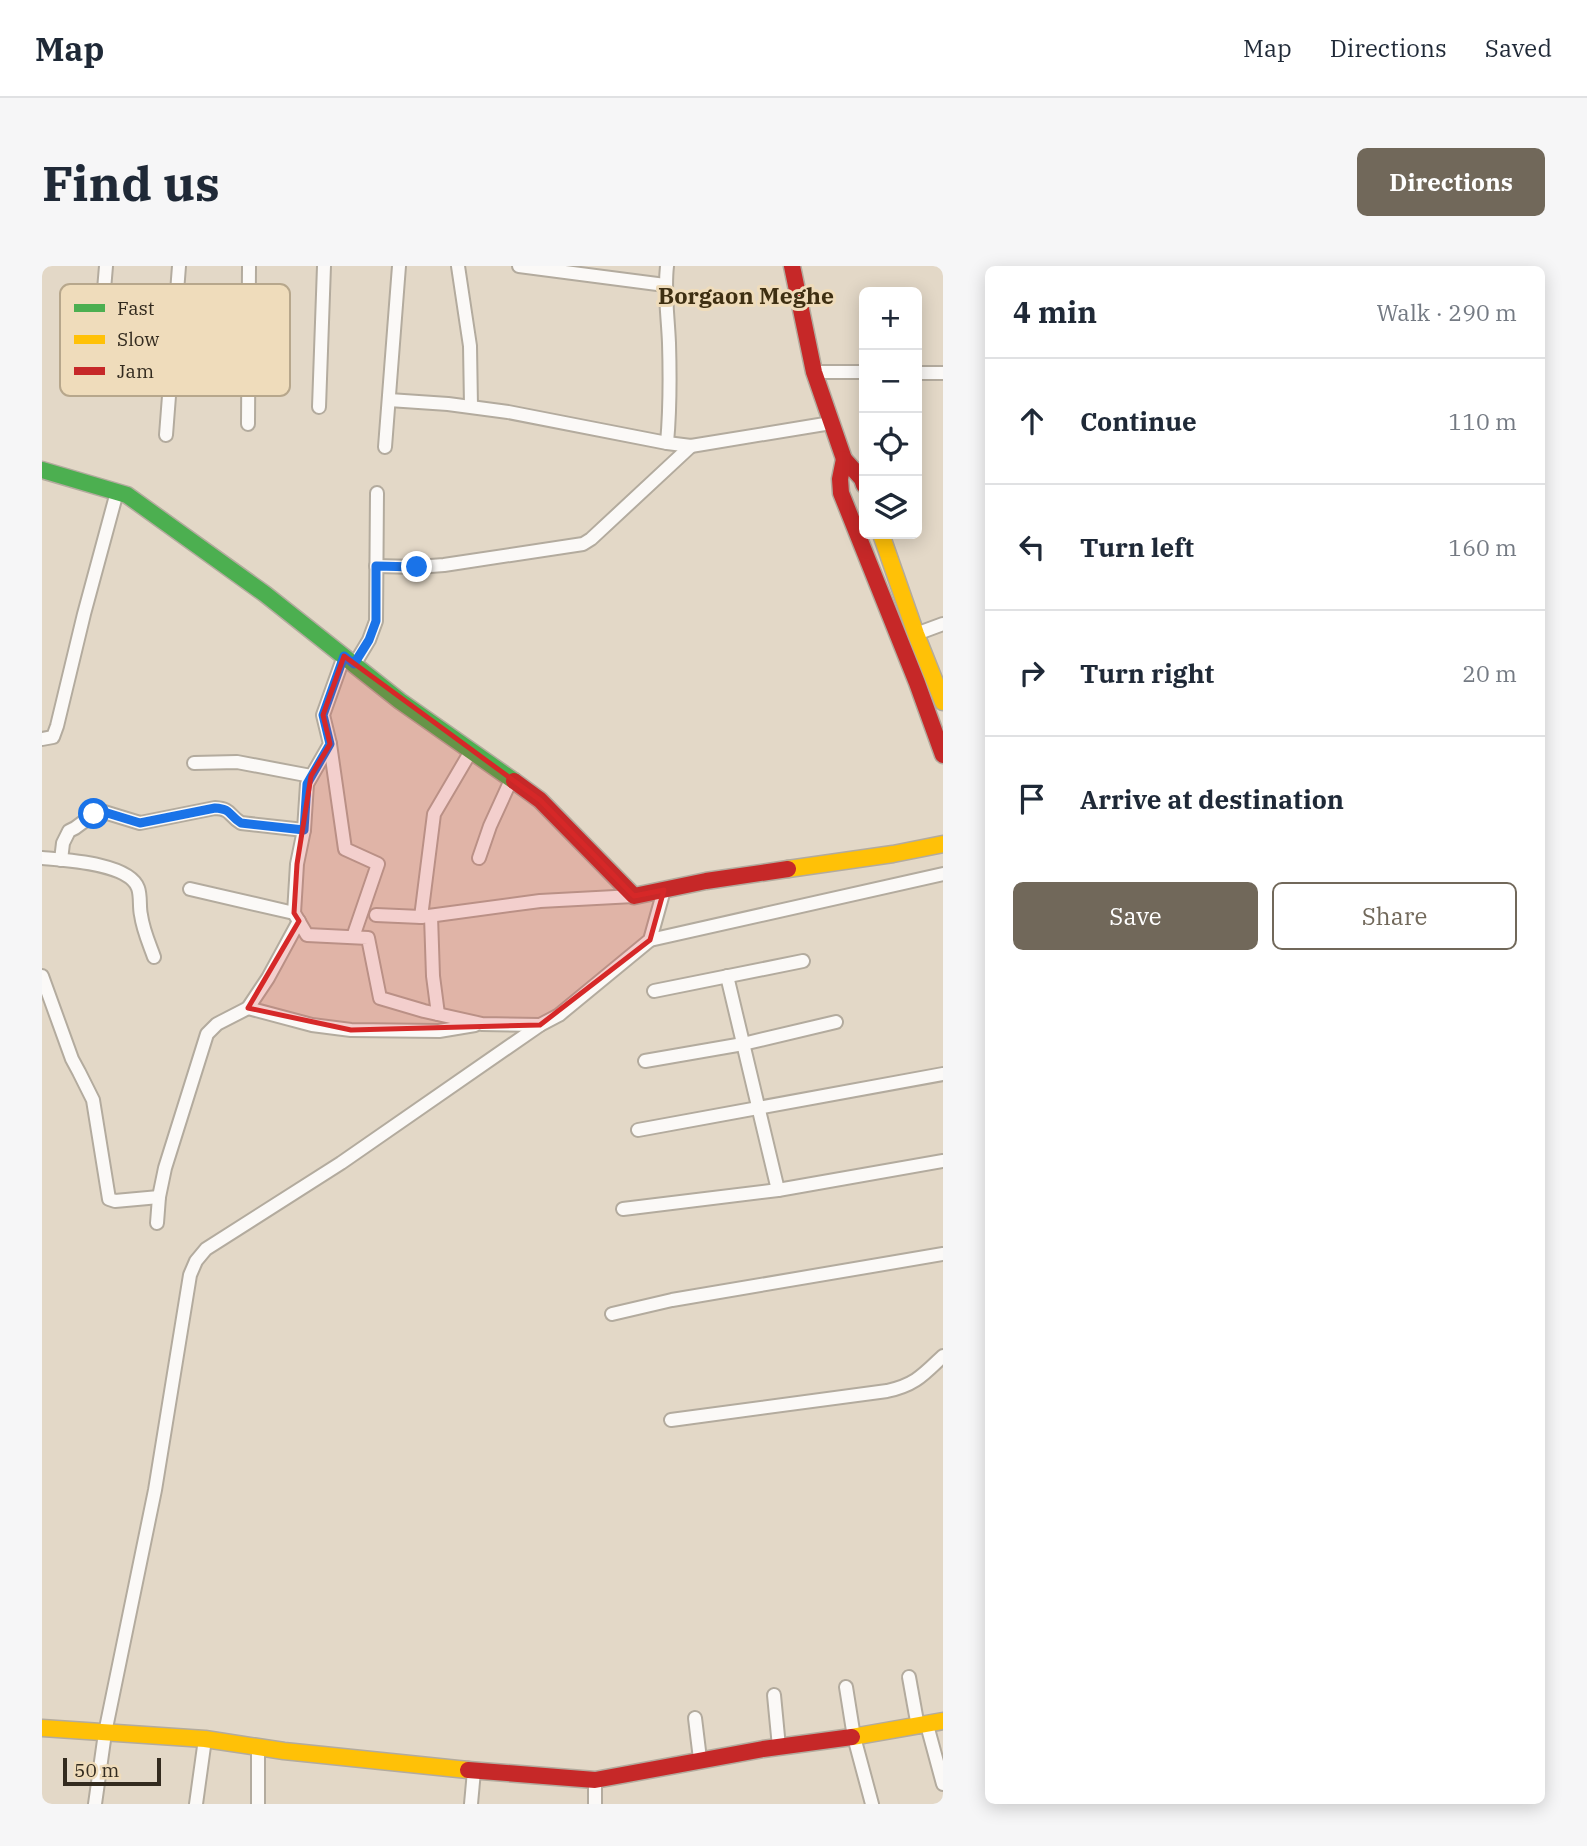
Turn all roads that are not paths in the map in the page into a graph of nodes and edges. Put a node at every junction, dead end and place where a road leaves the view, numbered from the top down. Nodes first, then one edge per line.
1 (106, 266) edge
2 (179, 266) edge
3 (249, 266) edge
4 (324, 266) edge
5 (399, 266) edge
6 (458, 266) edge
7 (519, 266) edge
8 (667, 266) edge
9 (792, 266) edge
10 (104, 284) edge
11 (178, 284) edge
12 (249, 284) edge
13 (665, 285) junction
14 (814, 372) junction
15 (859, 372) edge
16 (922, 373) edge
17 (943, 373) edge
18 (169, 396) edge
19 (248, 396) edge
20 (389, 400) junction
21 (319, 407) dead end
22 (471, 407) junction
23 (831, 423) junction
24 (248, 424) dead end
25 (166, 435) dead end
26 (667, 443) junction
27 (691, 446) junction
28 (385, 447) dead end
29 (844, 459) junction
30 (42, 470) edge
31 (859, 476) edge
32 (117, 492) junction
33 (377, 493) dead end
34 (883, 539) edge
35 (376, 566) junction
36 (943, 624) edge
37 (916, 634) junction
38 (349, 660) junction
39 (943, 702) edge
40 (42, 739) edge
41 (330, 744) junction
42 (471, 751) junction
43 (943, 755) edge
44 (194, 763) dead end
45 (312, 776) junction
46 (511, 780) junction
47 (304, 830) junction
48 (943, 844) edge
49 (42, 858) edge
50 (479, 858) dead end
51 (61, 860) junction
52 (943, 874) edge
53 (190, 888) dead end
54 (664, 890) junction
55 (634, 896) junction
56 (376, 915) dead end
57 (426, 916) junction
58 (297, 917) junction
59 (353, 937) junction
60 (650, 940) junction
61 (154, 957) dead end
62 (803, 961) dead end
63 (42, 976) edge
64 (727, 976) junction
65 (654, 991) dead end
66 (248, 1008) junction
67 (438, 1014) junction
68 (836, 1022) dead end
69 (482, 1024) junction
70 (540, 1025) junction
71 (743, 1044) junction
72 (645, 1061) dead end
73 (943, 1074) edge
74 (758, 1109) junction
75 (638, 1130) dead end
76 (943, 1161) edge
77 (778, 1191) junction
78 (159, 1197) junction
79 (623, 1209) dead end
80 (157, 1223) dead end
81 (943, 1254) edge
82 (612, 1314) dead end
83 (943, 1356) edge
84 (671, 1420) dead end
85 (909, 1677) dead end
86 (846, 1687) dead end
87 (774, 1695) dead end
88 (695, 1718) dead end
89 (929, 1724) edge
90 (42, 1728) edge
91 (104, 1733) junction
92 (853, 1737) junction
93 (205, 1739) junction
94 (258, 1747) junction
95 (779, 1747) junction
96 (700, 1759) junction
97 (474, 1771) junction
98 (595, 1780) junction
99 (943, 1784) edge
100 (94, 1804) edge
101 (196, 1804) edge
102 (258, 1804) edge
103 (471, 1804) edge
104 (595, 1804) edge
105 (872, 1804) edge

1 - 10 street
2 - 11 street
3 - 12 street
4 - 21 street
5 - 20 street
6 - 22 street
7 - 13 street
8 - 13 street
9 - 14 main road
13 - 26 street
14 - 15 street
14 - 23 main road
16 - 17 street
18 - 25 street
19 - 24 street
20 - 22 street
20 - 28 street
22 - 26 street
23 - 27 street
23 - 29 main road
26 - 27 street
27 - 35 street
29 - 31 main road
29 - 43 main road
30 - 32 main road
32 - 38 main road
32 - 40 street
33 - 35 street
34 - 37 main road
35 - 38 street
36 - 37 street
37 - 39 main road
38 - 41 street
38 - 42 main road
41 - 45 street
41 - 59 street
42 - 46 main road
42 - 57 street
44 - 45 street
45 - 47 street
46 - 50 street
46 - 55 main road
47 - 51 street
47 - 58 street
48 - 54 main road
49 - 51 street
51 - 61 street
52 - 60 street
53 - 58 street
54 - 55 main road
54 - 60 street
55 - 57 street
56 - 57 street
57 - 67 street
58 - 59 street
58 - 66 street
59 - 67 street
60 - 70 street
62 - 64 street
63 - 78 street
64 - 65 street
64 - 71 street
66 - 69 street
66 - 78 street
67 - 69 street
68 - 71 street
69 - 70 street
70 - 91 street
71 - 72 street
71 - 74 street
73 - 74 street
74 - 75 street
74 - 77 street
76 - 77 street
77 - 79 street
78 - 80 street
81 - 82 street
83 - 84 street
85 - 89 street
86 - 92 street
87 - 95 street
88 - 96 street
89 - 92 main road
89 - 99 street
90 - 91 main road
91 - 93 main road
91 - 100 street
92 - 95 main road
92 - 105 street
93 - 94 main road
93 - 101 street
94 - 97 main road
94 - 102 street
95 - 96 main road
96 - 98 main road
97 - 98 main road
97 - 103 street
98 - 104 street

